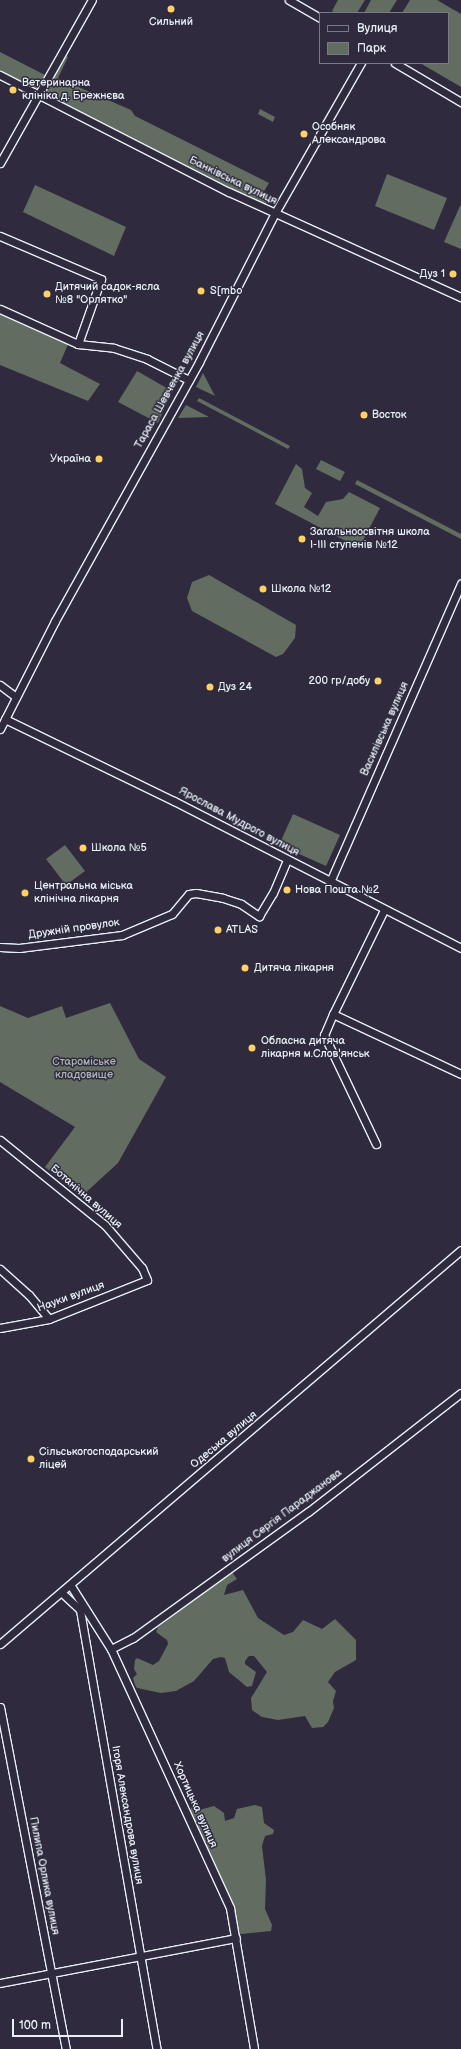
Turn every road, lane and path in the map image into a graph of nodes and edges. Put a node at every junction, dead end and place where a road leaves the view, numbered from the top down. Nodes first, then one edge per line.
1 (92, 0) edge
2 (289, 0) edge
3 (319, 17) edge
4 (360, 64) edge
5 (397, 64) edge
6 (0, 75) edge
7 (38, 94) junction
8 (461, 102) edge
9 (0, 163) edge
10 (274, 214) junction
11 (0, 236) edge
12 (461, 298) edge
13 (0, 309) edge
14 (78, 344) junction
15 (189, 380) junction
16 (461, 584) edge
17 (0, 685) edge
18 (16, 697) junction
19 (5, 719) junction
20 (0, 729) edge
21 (287, 860) junction
22 (330, 882) junction
23 (384, 910) junction
24 (0, 947) edge
25 (461, 948) edge
26 (333, 1014) junction
27 (461, 1074) edge
28 (0, 1140) edge
29 (376, 1144) dead end
30 (461, 1250) edge
31 (0, 1269) edge
32 (147, 1280) joint
33 (49, 1319) junction
34 (0, 1328) edge
35 (461, 1394) edge
36 (71, 1586) junction
37 (62, 1593) junction
38 (0, 1644) edge
39 (111, 1649) junction
40 (0, 1707) edge
41 (236, 1938) junction
42 (141, 1957) junction
43 (51, 1973) junction
44 (0, 1983) edge
45 (66, 2049) edge
46 (157, 2049) edge
47 (254, 2049) edge

1 - 7 street
2 - 3 street
4 - 10 street, Тараса Шевченка вулиця
5 - 8 street
6 - 7 street, Банківська вулиця
7 - 9 street
7 - 10 street, Банківська вулиця
10 - 12 street, Банківська вулиця
10 - 15 street, Тараса Шевченка вулиця
11 - 14 street
13 - 14 street
14 - 15 street
15 - 18 street, Тараса Шевченка вулиця
16 - 22 street, Василівська вулиця
17 - 18 street
18 - 19 street, Тараса Шевченка вулиця
19 - 20 street, Тараса Шевченка вулиця
19 - 21 street, Ярослава Мудрого вулиця
21 - 22 street, Ярослава Мудрого вулиця
21 - 24 street, Дружній провулок
22 - 23 street, Ярослава Мудрого вулиця
23 - 25 street, Ярослава Мудрого вулиця
23 - 26 street
26 - 27 street
26 - 29 street
28 - 32 street, Ботанічна вулиця
30 - 36 street, Одеська вулиця
31 - 33 street
32 - 33 street, Науки вулиця
33 - 34 street, Науки вулиця
35 - 39 street, вулиця Сергія Параджанова
36 - 37 street, Одеська вулиця
36 - 39 street, Хортицька вулиця
37 - 38 street, Одеська вулиця
37 - 42 street, Ігоря Александрова вулиця
39 - 41 street, Хортицька вулиця
40 - 43 street, Пилипа Орлика вулиця
41 - 42 street
41 - 47 street, Хортицька вулиця
42 - 43 street
42 - 46 street, Ігоря Александрова вулиця
43 - 44 street
43 - 45 street, Пилипа Орлика вулиця

